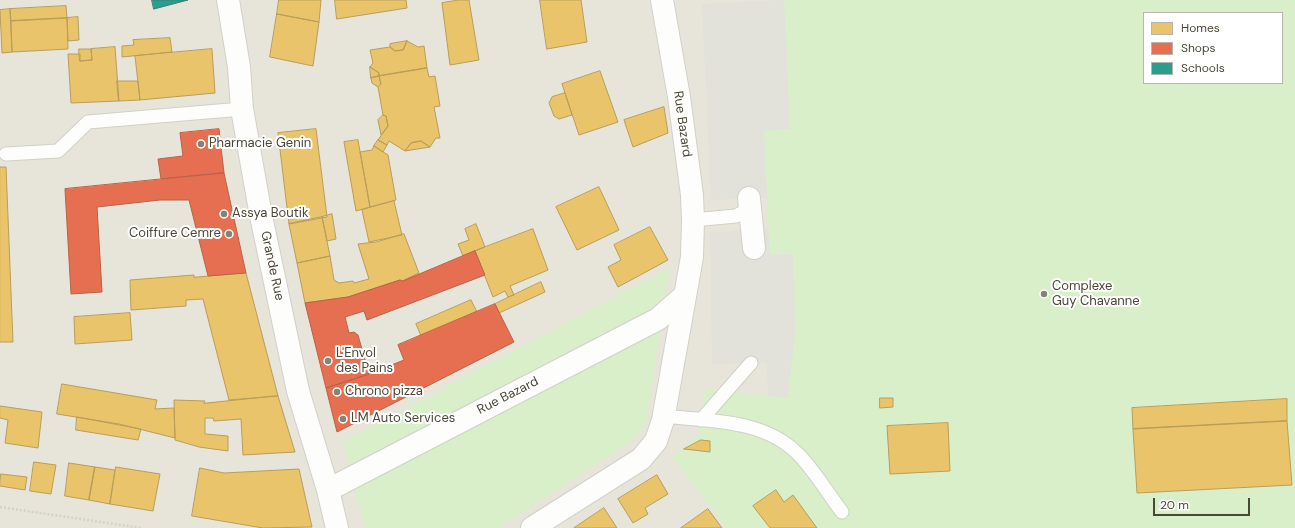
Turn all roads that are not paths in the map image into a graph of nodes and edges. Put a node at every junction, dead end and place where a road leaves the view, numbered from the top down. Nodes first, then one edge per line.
1 (228, 0) edge
2 (662, 0) edge
3 (242, 109) junction
4 (6, 154) dead end
5 (749, 198) joint
6 (693, 220) junction
7 (754, 248) dead end
8 (684, 296) junction
9 (751, 363) dead end
10 (663, 416) junction
11 (701, 420) junction
12 (328, 490) junction
13 (842, 512) dead end
14 (337, 528) edge
15 (532, 528) edge

1 - 3 street, Grande Rue
2 - 6 street, Rue Bazard
3 - 4 lane
3 - 12 street, Grande Rue
5 - 6 lane
5 - 7 street
6 - 8 street, Rue Bazard
8 - 10 street, Rue Bazard
8 - 12 street, Rue Bazard
9 - 11 lane
10 - 11 lane
10 - 15 street, Rue Bazard
11 - 13 lane
12 - 14 street, Grande Rue

